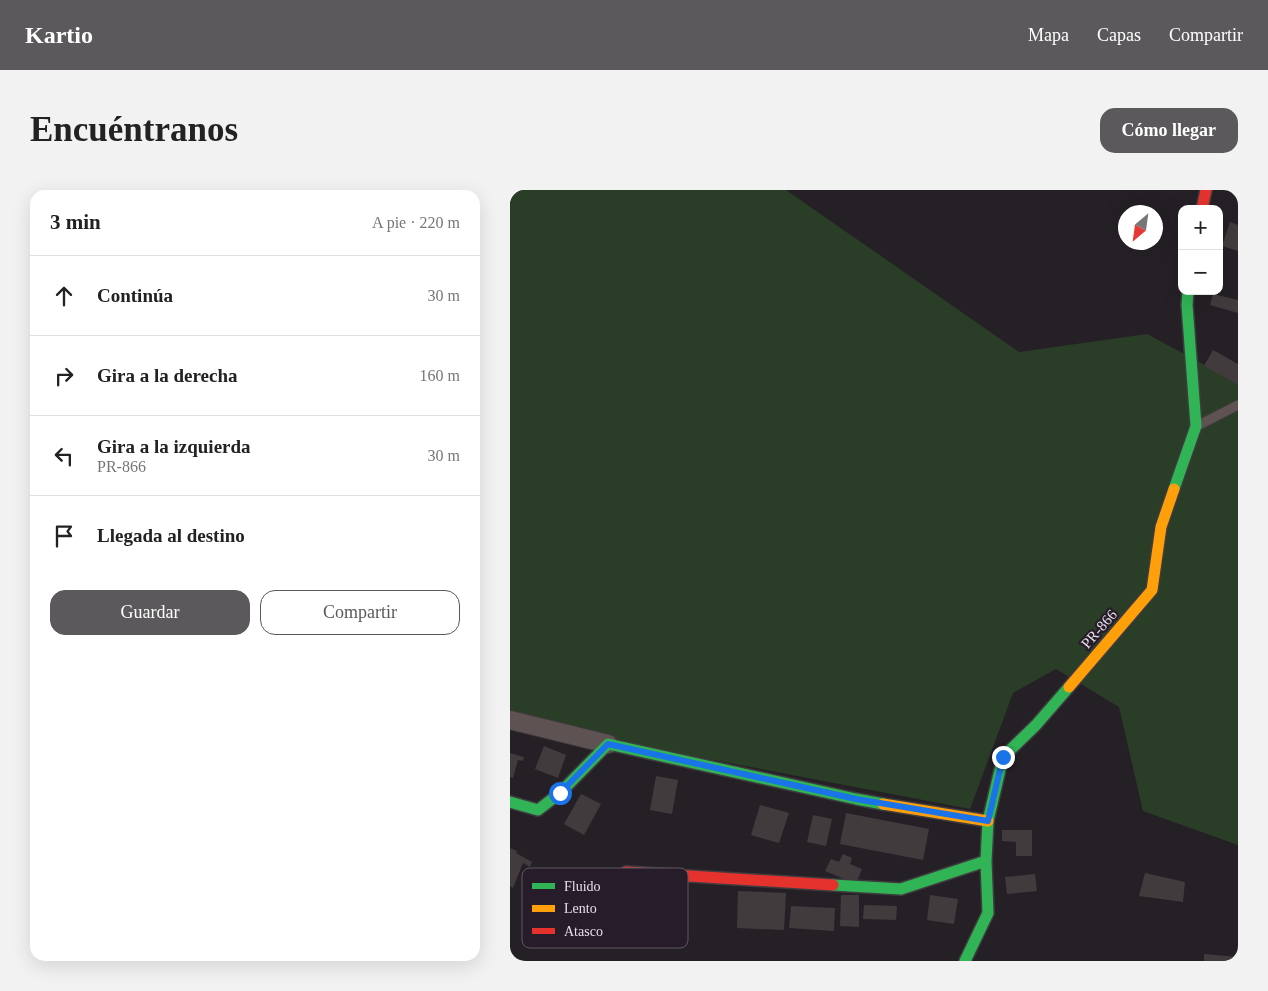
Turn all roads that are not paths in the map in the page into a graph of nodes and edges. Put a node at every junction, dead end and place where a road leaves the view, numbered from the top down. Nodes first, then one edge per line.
1 (1206, 190) edge
2 (1203, 205) edge
3 (1188, 295) edge
4 (1238, 405) edge
5 (1196, 426) junction
6 (510, 720) edge
7 (608, 744) junction
8 (510, 802) edge
9 (988, 821) junction
10 (986, 861) junction
11 (688, 876) edge
12 (966, 961) edge

1 - 2 street
3 - 5 street, PR-866 / PR-866
4 - 5 lane
5 - 9 street, PR-866 / PR-866
6 - 7 street
7 - 8 street
7 - 9 street
9 - 10 street, PR-866 / PR-866
10 - 11 street
10 - 12 street, PR-866 / PR-866

